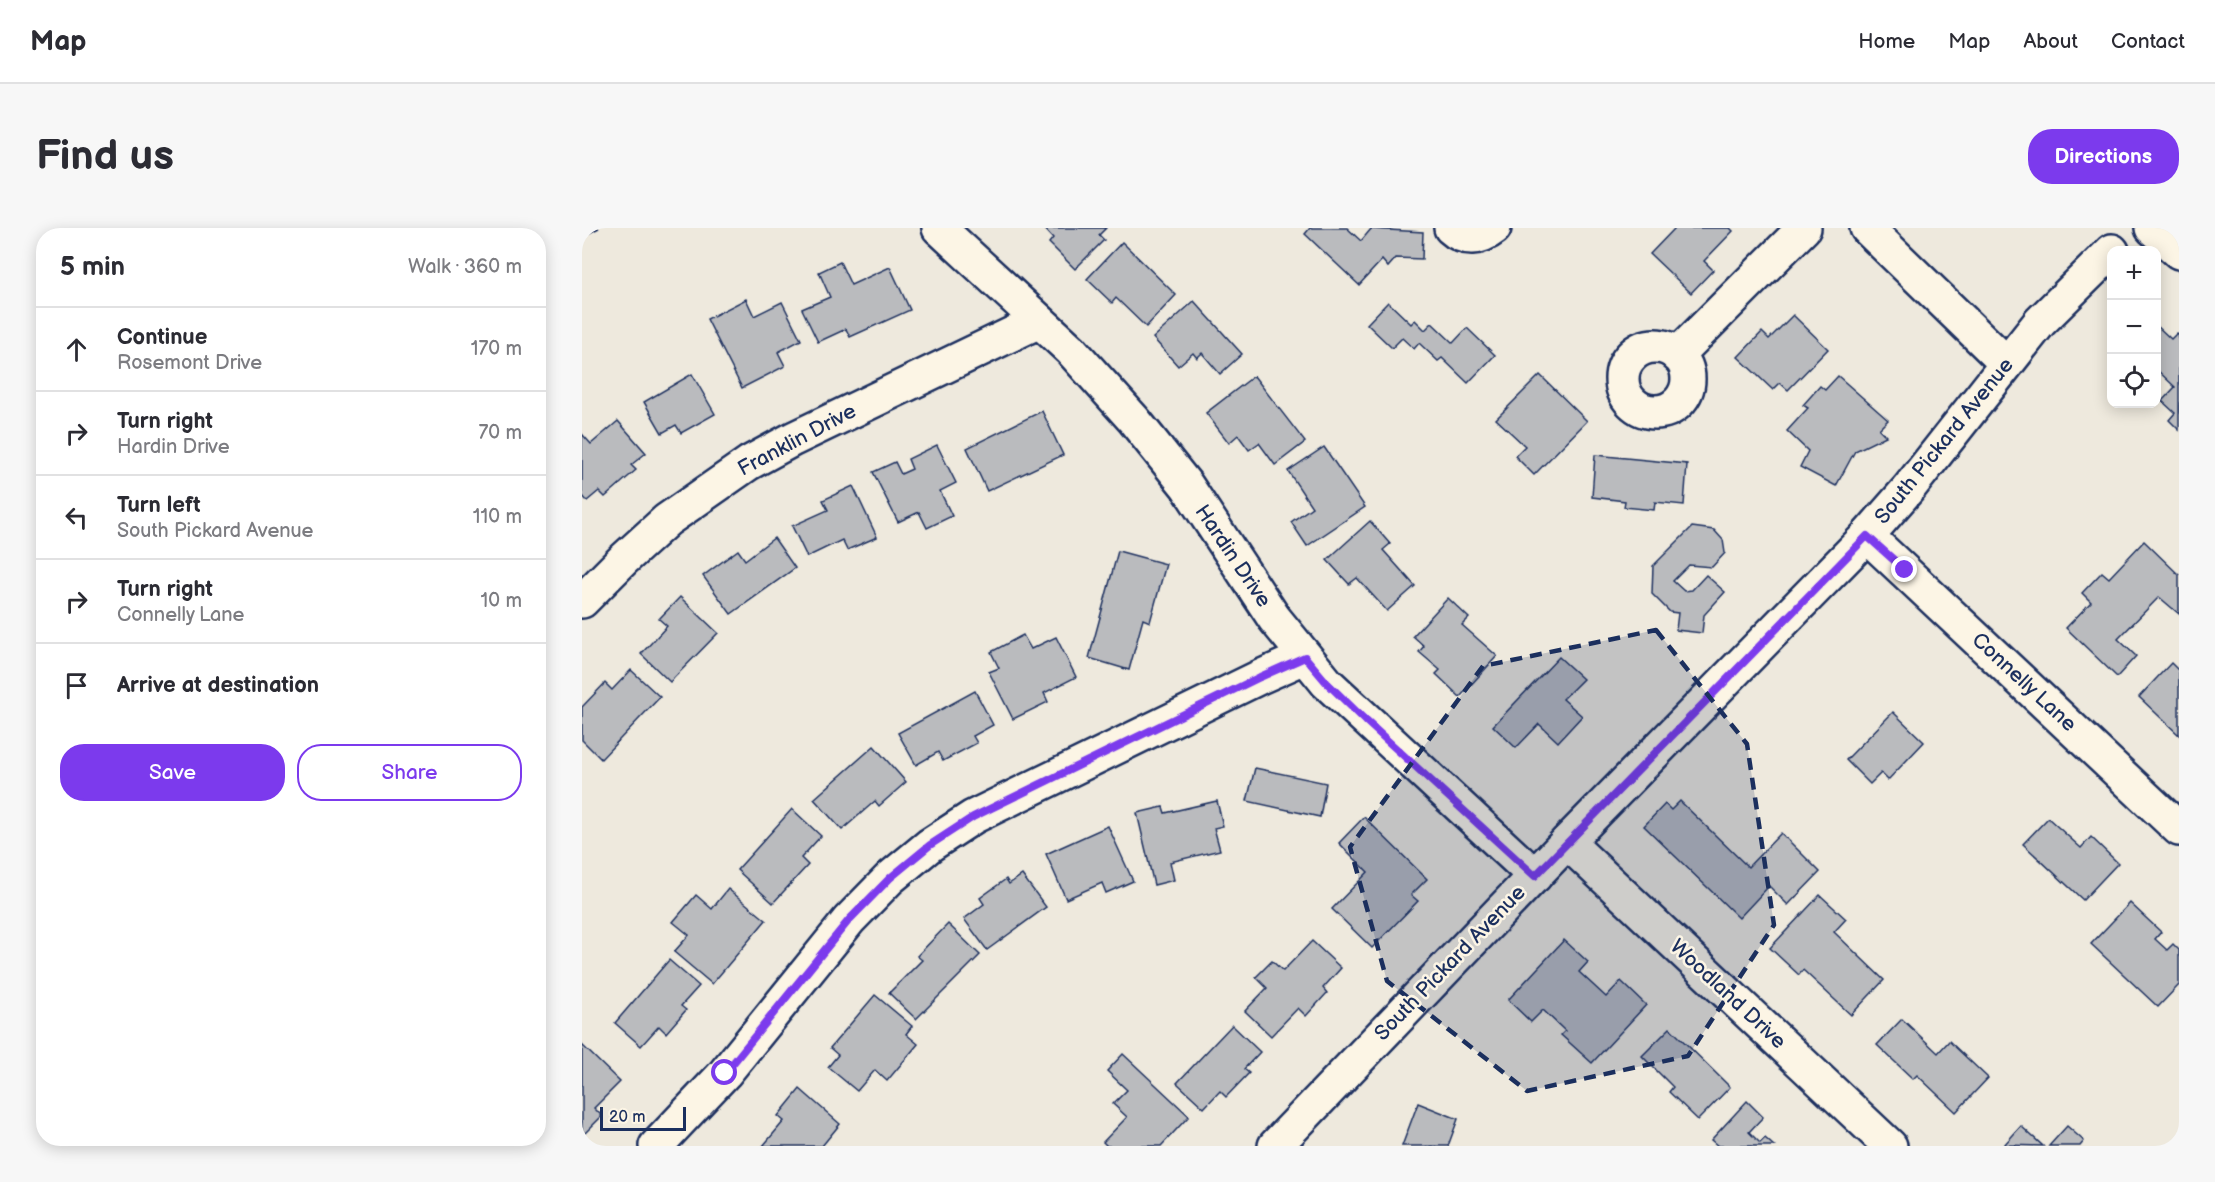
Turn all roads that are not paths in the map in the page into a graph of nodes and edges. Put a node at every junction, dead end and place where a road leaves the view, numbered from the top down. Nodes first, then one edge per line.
1 (939, 228) edge
2 (1452, 228) edge
3 (1494, 228) edge
4 (1804, 228) edge
5 (1867, 228) edge
6 (2134, 228) edge
7 (2152, 228) edge
8 (2117, 246) edge
9 (2179, 252) edge
10 (2107, 256) edge
11 (1040, 321) junction
12 (1677, 355) dead end
13 (2006, 363) junction
14 (1867, 536) junction
15 (582, 601) edge
16 (1305, 657) junction
17 (2179, 829) edge
18 (1567, 842) junction
19 (1535, 876) junction
20 (656, 1146) edge
21 (1275, 1146) edge
22 (1890, 1146) edge

1 - 11 street, Hardin Drive
2 - 3 street
4 - 12 street
5 - 13 street
6 - 8 street, South Pickard Avenue
7 - 9 street
10 - 13 street, South Pickard Avenue
11 - 15 street, Franklin Drive
11 - 16 street, Hardin Drive
13 - 14 street, South Pickard Avenue
14 - 17 street, Connelly Lane
14 - 18 street, South Pickard Avenue
16 - 19 street, Hardin Drive
16 - 20 street
18 - 19 street, South Pickard Avenue
18 - 22 street, Woodland Drive
19 - 21 street, South Pickard Avenue

